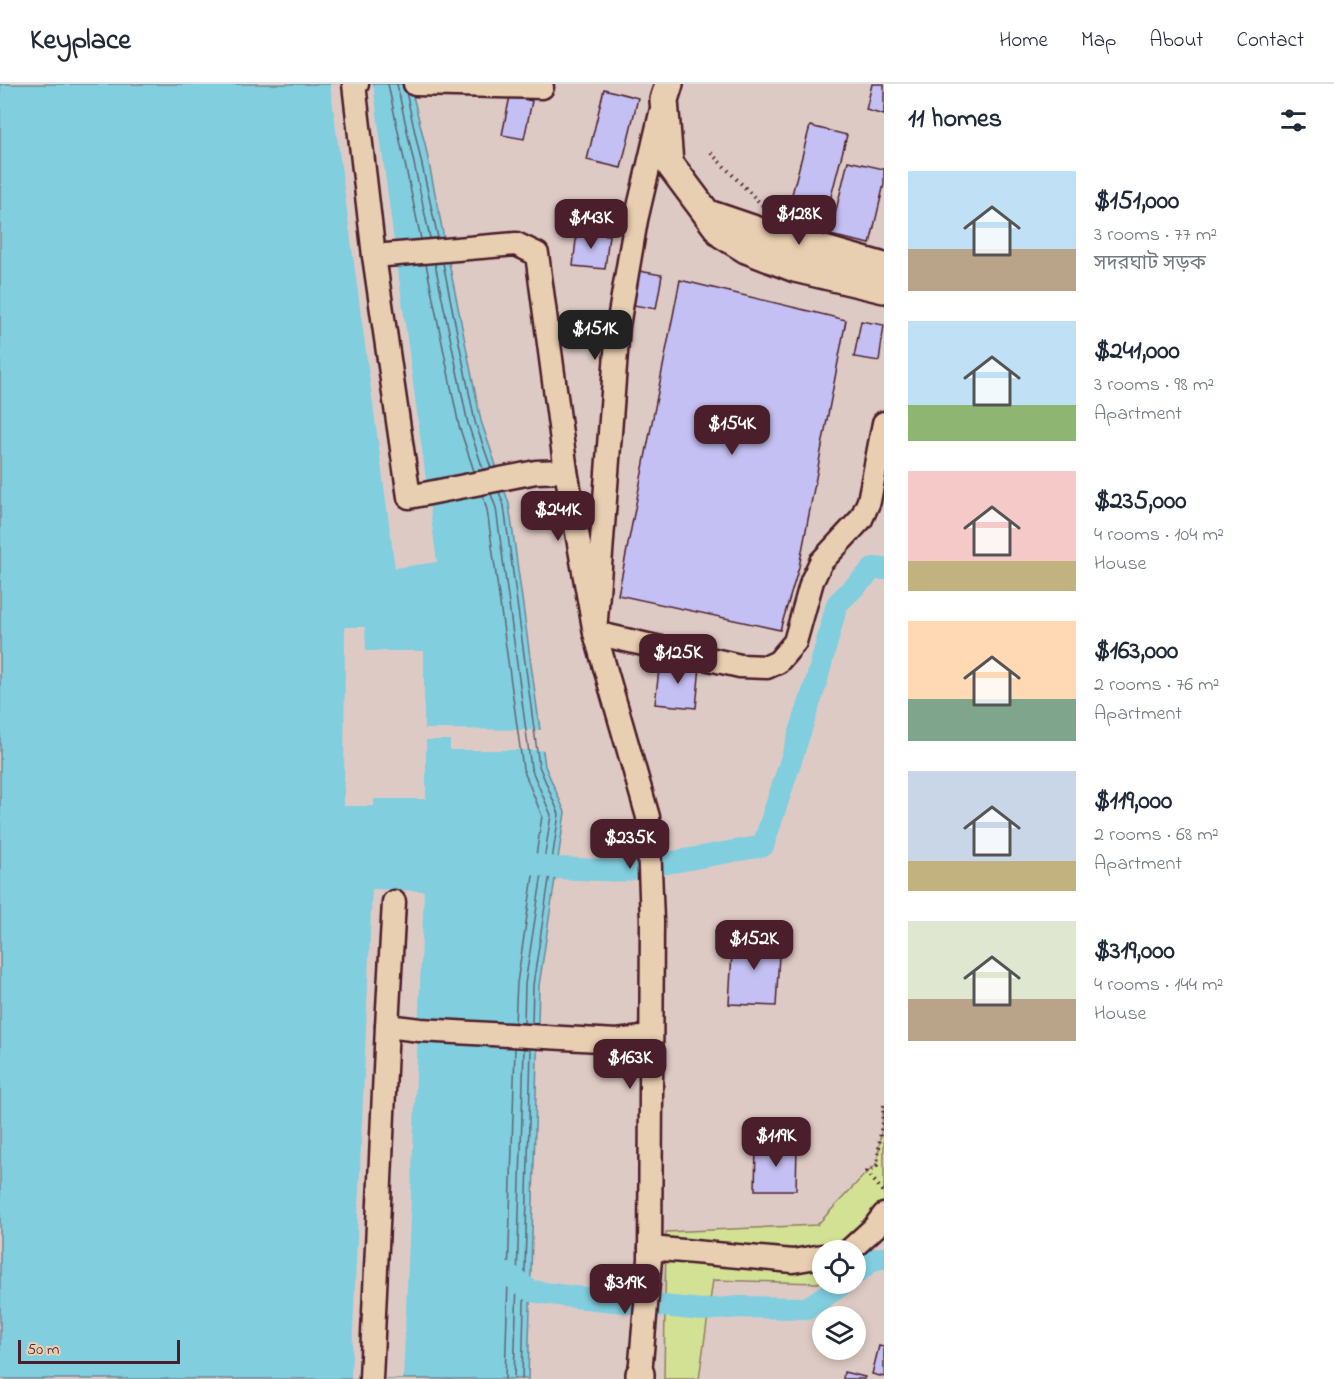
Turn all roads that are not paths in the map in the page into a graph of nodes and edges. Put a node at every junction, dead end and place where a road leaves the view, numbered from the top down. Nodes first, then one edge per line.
1 (357, 84) edge
2 (415, 84) edge
3 (542, 87) dead end
4 (667, 92) edge
5 (704, 213) junction
6 (374, 256) junction
7 (884, 267) edge
8 (884, 289) edge
9 (884, 423) edge
10 (566, 471) junction
11 (595, 633) junction
12 (394, 902) dead end
13 (387, 1026) junction
14 (650, 1037) junction
15 (884, 1215) edge
16 (861, 1240) edge
17 (650, 1254) junction
18 (812, 1258) edge
19 (640, 1376) edge
20 (371, 1379) edge

1 - 6 street
2 - 3 street
4 - 5 main road
4 - 11 street
5 - 7 main road
5 - 8 main road
6 - 10 street
6 - 10 street
9 - 11 street
10 - 11 street
11 - 14 street
12 - 13 street
13 - 14 street
13 - 20 street
14 - 17 street
15 - 16 street
17 - 18 street
17 - 19 street

